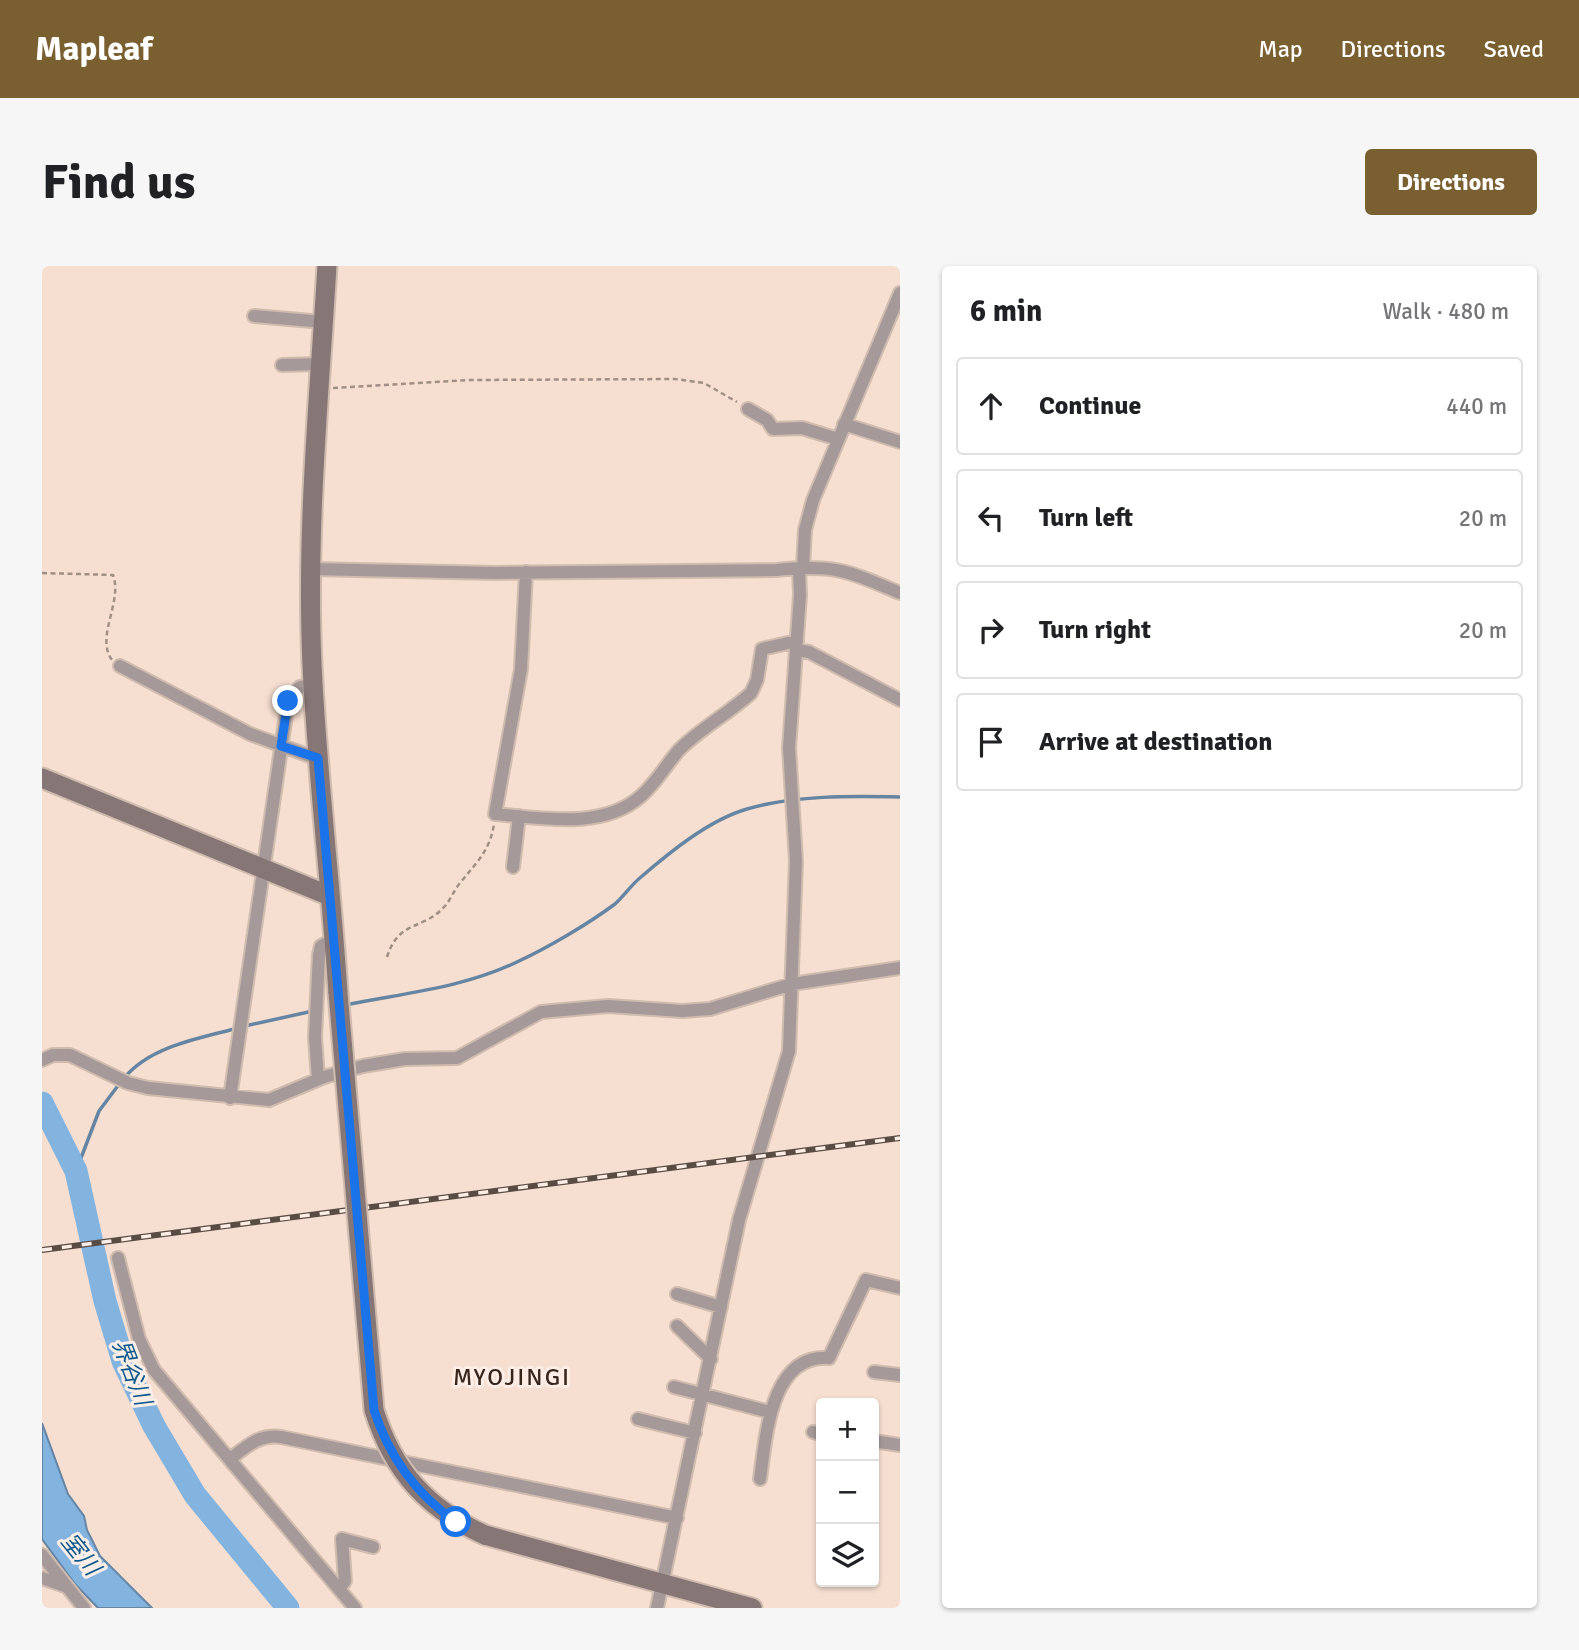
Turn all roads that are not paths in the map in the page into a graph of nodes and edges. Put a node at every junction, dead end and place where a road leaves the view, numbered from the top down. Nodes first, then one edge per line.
1 (327, 266) edge
2 (900, 293) edge
3 (896, 313) edge
4 (254, 316) dead end
5 (323, 322) junction
6 (321, 364) junction
7 (282, 365) dead end
8 (748, 409) road end
9 (844, 424) junction
10 (838, 439) junction
11 (900, 442) edge
12 (801, 567) junction
13 (311, 569) junction
14 (526, 572) junction
15 (900, 593) edge
16 (796, 646) junction
17 (120, 666) road end
18 (313, 684) junction
19 (900, 700) edge
20 (281, 746) junction
21 (318, 758) junction
22 (42, 778) edge
23 (519, 816) junction
24 (513, 867) dead end
25 (264, 869) junction
26 (330, 896) junction
27 (333, 940) junction
28 (900, 968) edge
29 (792, 984) junction
30 (42, 1060) edge
31 (318, 1079) junction
32 (230, 1098) junction
33 (118, 1258) dead end
34 (900, 1288) edge
35 (677, 1294) dead end
36 (721, 1307) junction
37 (677, 1326) dead end
38 (711, 1359) junction
39 (874, 1372) dead end
40 (900, 1376) edge
41 (674, 1387) dead end
42 (704, 1393) junction
43 (770, 1412) junction
44 (638, 1419) dead end
45 (695, 1433) junction
46 (879, 1442) edge
47 (900, 1445) edge
48 (230, 1459) junction
49 (760, 1479) dead end
50 (677, 1518) junction
51 (373, 1547) dead end
52 (42, 1555) edge
53 (42, 1578) edge
54 (662, 1584) junction
55 (65, 1586) junction
56 (339, 1589) junction
57 (81, 1607) edge
58 (746, 1607) edge
59 (355, 1608) edge
60 (657, 1608) edge

1 - 5 street
2 - 3 street
3 - 9 street
4 - 5 street
5 - 6 street
6 - 7 street
6 - 13 street
8 - 10 street
9 - 10 street
9 - 11 street
10 - 12 street
12 - 14 street
12 - 15 street
12 - 16 street
13 - 14 street
13 - 18 street
14 - 23 street
16 - 19 street
16 - 23 street
16 - 29 street
17 - 20 street
18 - 20 street
18 - 21 street
20 - 21 street
20 - 25 street
21 - 26 street
22 - 25 street
23 - 24 street
25 - 26 street
25 - 32 street
26 - 27 street
27 - 31 street
27 - 54 street, bridge
28 - 29 street
29 - 31 street
29 - 36 street
30 - 32 street
31 - 32 street
33 - 48 street
34 - 43 street
35 - 36 street
36 - 38 street
37 - 38 street
38 - 42 street
39 - 40 street
41 - 42 street
42 - 43 street
42 - 45 street
43 - 49 street
44 - 45 street
45 - 50 street
46 - 47 street
48 - 50 street
48 - 56 street
50 - 54 street
51 - 56 street
52 - 55 street
53 - 55 street
54 - 58 street
54 - 60 street
55 - 57 street
56 - 59 street

